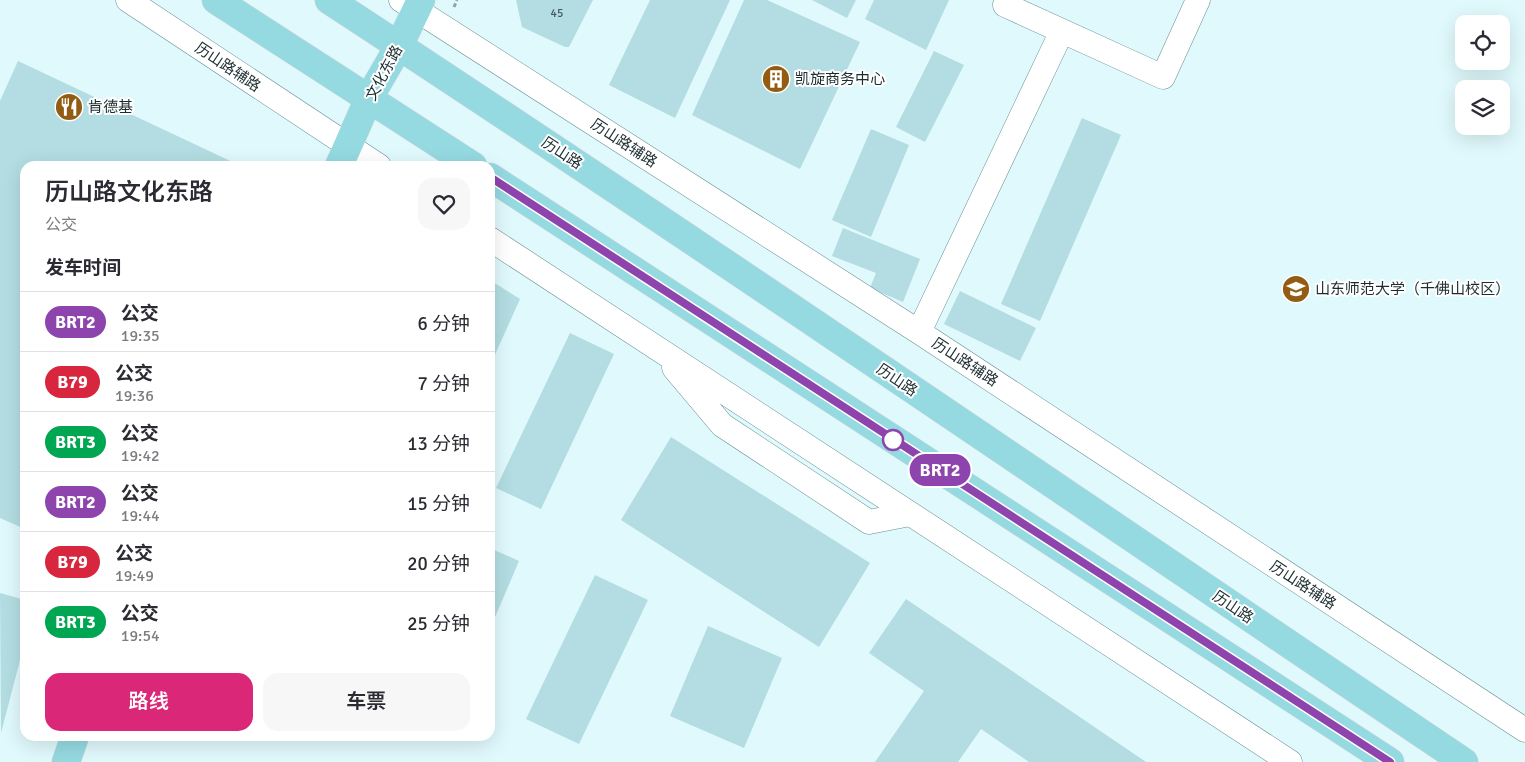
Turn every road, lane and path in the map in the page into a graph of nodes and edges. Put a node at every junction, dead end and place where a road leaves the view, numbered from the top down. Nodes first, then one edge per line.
1 (128, 0) edge
2 (216, 0) edge
3 (329, 0) edge
4 (1007, 0) edge
5 (1198, 0) edge
6 (412, 3) edge
7 (1061, 32) junction
8 (399, 46) junction
9 (370, 98) junction
10 (344, 156) edge
11 (362, 161) edge
12 (465, 161) edge
13 (495, 180) edge
14 (495, 242) edge
15 (919, 332) junction
16 (1525, 730) edge
17 (73, 741) edge
18 (66, 762) edge
19 (1290, 762) edge
20 (1390, 762) edge
21 (1464, 762) edge

1 - 10 street, 历山路辅路
2 - 9 main road
3 - 8 main road, 历山路
4 - 7 street
5 - 7 street
6 - 8 main road, 文化东路
6 - 15 street, 历山路辅路
7 - 15 street
8 - 9 main road, 文化东路
8 - 21 main road, 历山路
9 - 10 main road, 文化东路
9 - 12 main road
10 - 11 street, 历山路辅路
13 - 20 main road
14 - 19 street
15 - 16 street, 历山路辅路
17 - 18 main road

